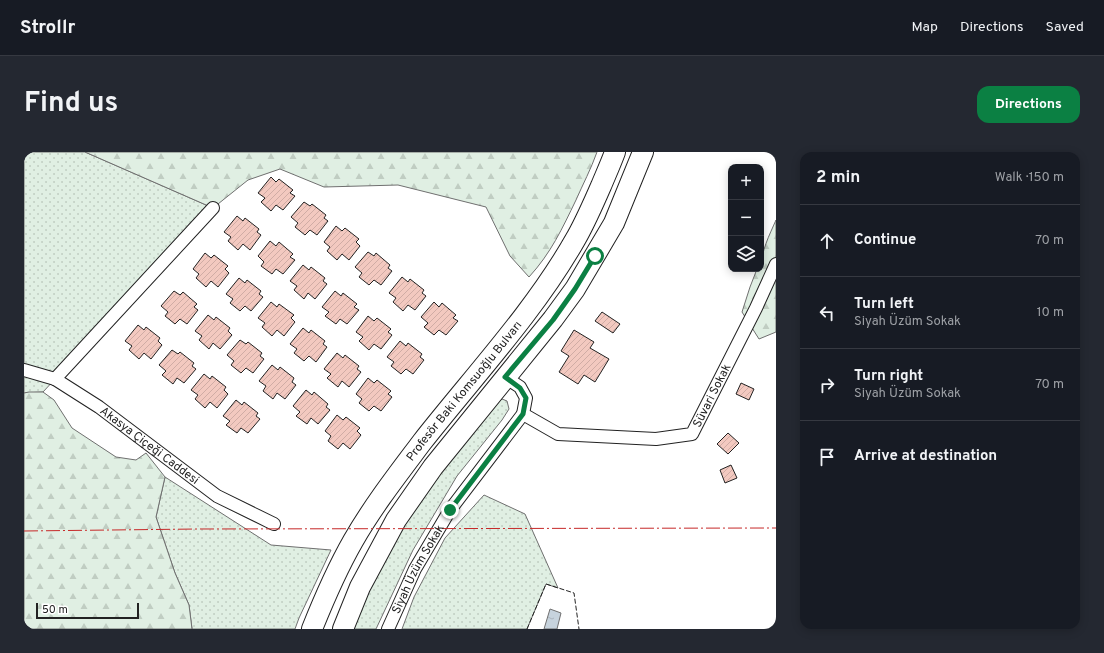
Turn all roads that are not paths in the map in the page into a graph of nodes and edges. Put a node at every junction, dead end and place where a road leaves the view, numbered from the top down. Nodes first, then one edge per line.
1 (615, 152) edge
2 (643, 152) edge
3 (213, 208) dead end
4 (776, 264) edge
5 (24, 370) edge
6 (505, 377) junction
7 (55, 379) junction
8 (523, 414) junction
9 (274, 524) dead end
10 (312, 629) edge
11 (343, 629) edge
12 (388, 629) edge

1 - 10 main road, Profesör Baki Komsuoğlu Bulvarı
2 - 6 main road, Profesör Baki Komsuoğlu Bulvarı
3 - 7 street
4 - 8 street, Süvari Sokak
5 - 7 street, Akasya Çiçeği Caddesi
6 - 8 street
6 - 11 main road, Profesör Baki Komsuoğlu Bulvarı
7 - 9 street, Akasya Çiçeği Caddesi
8 - 12 street, Siyah Üzüm Sokak

